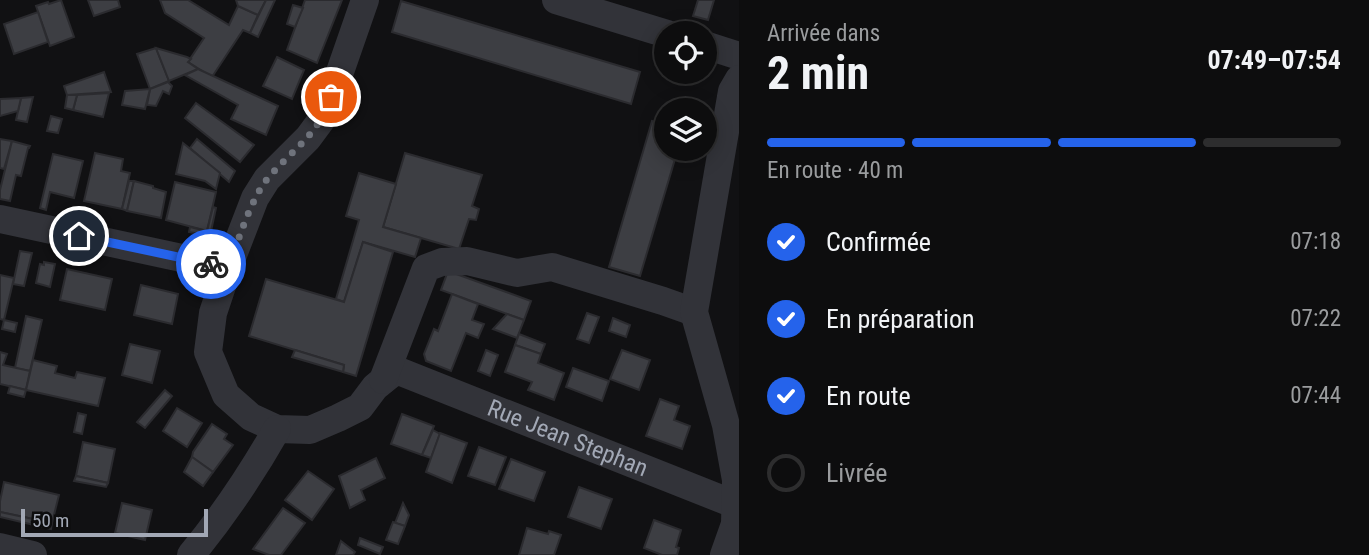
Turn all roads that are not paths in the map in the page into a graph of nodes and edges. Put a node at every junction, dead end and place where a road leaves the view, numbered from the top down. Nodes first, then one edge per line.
1 (365, 0) edge
2 (556, 0) edge
3 (654, 30) edge
4 (717, 50) edge
5 (739, 56) edge
6 (739, 79) edge
7 (0, 219) edge
8 (228, 268) junction
9 (694, 312) junction
10 (389, 375) junction
11 (277, 429) junction
12 (738, 505) edge
13 (0, 547) edge
14 (33, 555) edge
15 (191, 555) edge
16 (724, 555) edge

1 - 8 street
2 - 3 street
4 - 5 street
6 - 9 street
7 - 8 street
8 - 11 street
9 - 10 street
9 - 12 street
10 - 11 street
10 - 12 street, Rue Jean Stephan
11 - 15 street
12 - 16 street
13 - 14 street

